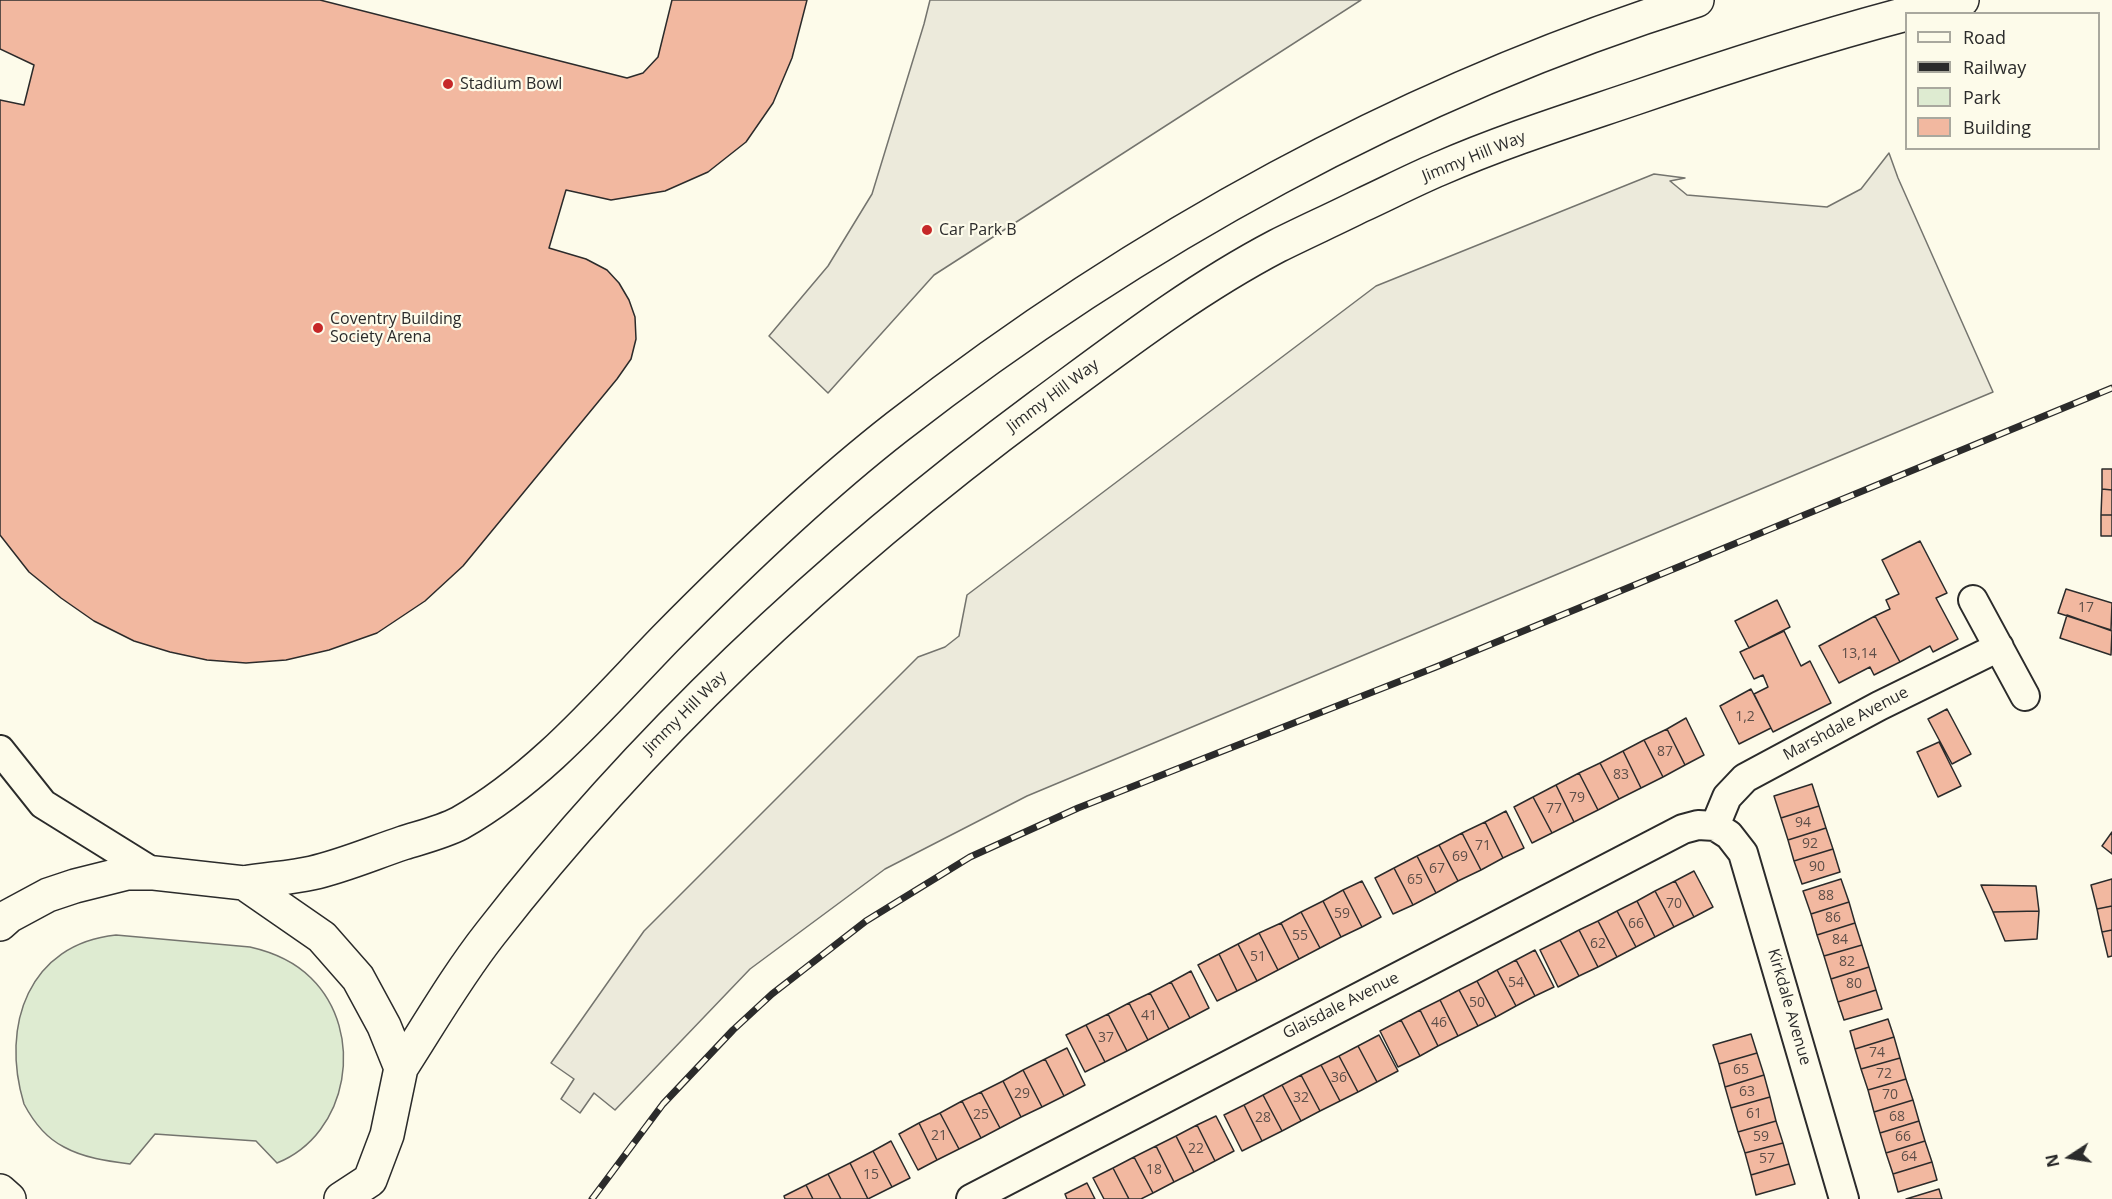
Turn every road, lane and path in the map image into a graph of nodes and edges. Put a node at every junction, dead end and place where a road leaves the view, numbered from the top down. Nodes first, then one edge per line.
1 (1697, 0) edge
2 (1962, 0) edge
3 (1916, 12) edge
4 (1905, 15) edge
5 (1972, 600) dead end
6 (1998, 647) junction
7 (2025, 696) dead end
8 (0, 750) edge
9 (1715, 826) junction
10 (154, 873) junction
11 (244, 883) junction
12 (0, 924) edge
13 (401, 1068) junction
14 (0, 1191) edge
15 (9, 1199) edge
16 (341, 1199) edge
17 (971, 1199) edge
18 (1844, 1199) edge

1 - 11 highway
2 - 3 highway, Jimmy Hill Way
4 - 13 highway, Jimmy Hill Way
5 - 6 street
6 - 7 street
6 - 9 street, Marshdale Avenue
8 - 10 street
9 - 17 street, Glaisdale Avenue
9 - 18 street, Kirkdale Avenue
10 - 11 highway
10 - 12 highway
11 - 13 highway
13 - 16 highway
14 - 15 highway

